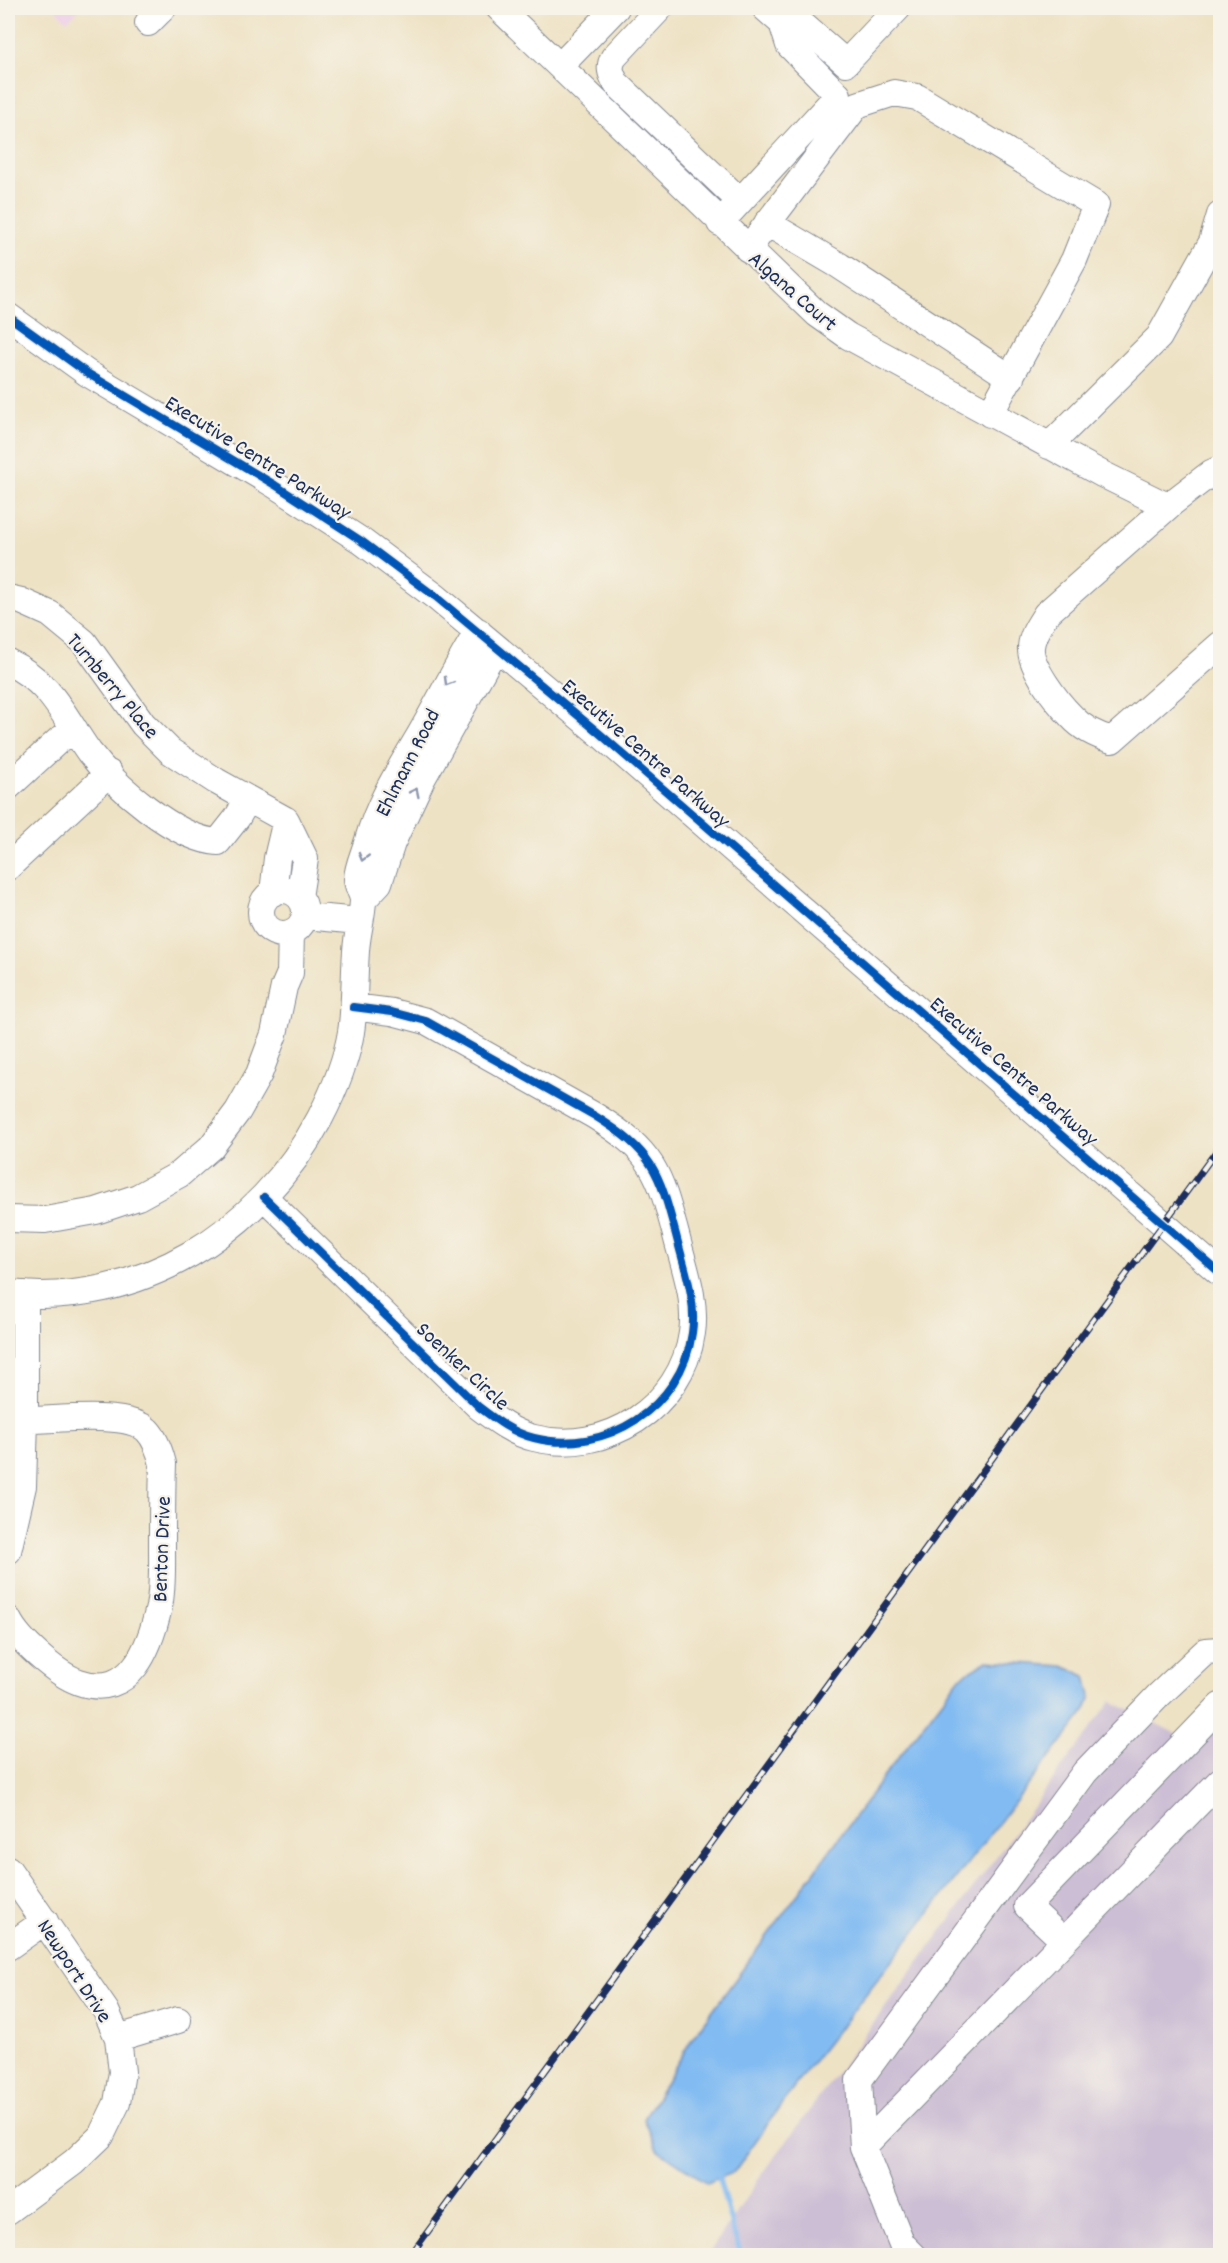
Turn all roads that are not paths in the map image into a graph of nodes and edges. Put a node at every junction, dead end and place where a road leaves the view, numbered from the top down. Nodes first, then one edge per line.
1 (499, 8) edge
2 (616, 8) edge
3 (660, 8) edge
4 (898, 8) edge
5 (773, 15) edge
6 (560, 66) junction
7 (847, 100) junction
8 (740, 201) junction
9 (1221, 215) edge
10 (720, 223) junction
11 (767, 224) junction
12 (748, 249) junction
13 (8, 316) edge
14 (1011, 378) junction
15 (990, 414) junction
16 (1049, 446) junction
17 (1221, 469) edge
18 (1172, 503) junction
19 (8, 598) edge
20 (487, 639) junction
21 (1221, 645) edge
22 (8, 662) edge
23 (75, 730) junction
24 (109, 773) junction
25 (8, 787) edge
26 (248, 799) junction
27 (286, 820) junction
28 (8, 867) edge
29 (288, 910) junction
30 (361, 910) junction
31 (353, 1007) junction
32 (264, 1197) junction
33 (8, 1219) edge
34 (1221, 1273) edge
35 (16, 1294) edge
36 (16, 1420) edge
37 (8, 1551) edge
38 (8, 1619) edge
39 (1221, 1650) edge
40 (1221, 1706) edge
41 (1221, 1781) edge
42 (8, 1869) edge
43 (45, 1921) junction
44 (1064, 1941) junction
45 (8, 1947) edge
46 (178, 2020) dead end
47 (118, 2038) junction
48 (863, 2147) junction
49 (8, 2211) edge
50 (914, 2256) edge

1 - 6 street, Algana Court
2 - 6 street
3 - 8 street
4 - 5 street
5 - 7 street
6 - 10 street, Algana Court
7 - 8 street
7 - 11 street
7 - 14 street
8 - 10 street
9 - 16 street
10 - 12 street, Algana Court
11 - 12 street
11 - 14 street
12 - 15 street, Algana Court
13 - 20 street, Executive Centre Parkway
14 - 15 street
15 - 16 street, Algana Court
16 - 18 street, Algana Court
17 - 18 street
18 - 21 street
19 - 26 street, Turnberry Place
20 - 30 street, Ehlmann Road
20 - 34 street, Executive Centre Parkway
22 - 23 street
23 - 24 street
23 - 25 street
24 - 26 street
24 - 28 street
26 - 27 street, Turnberry Place
27 - 29 street
27 - 29 street
29 - 30 street
29 - 33 street
30 - 31 street
31 - 32 street
31 - 32 street, Soenker Circle
32 - 35 street
35 - 36 street
36 - 37 street
36 - 38 street, Benton Drive
39 - 48 street
40 - 44 street
41 - 44 street
42 - 43 street, Newport Drive
43 - 45 street
43 - 47 street, Newport Drive
44 - 48 street
46 - 47 street
47 - 49 street, Newport Drive
48 - 50 street

